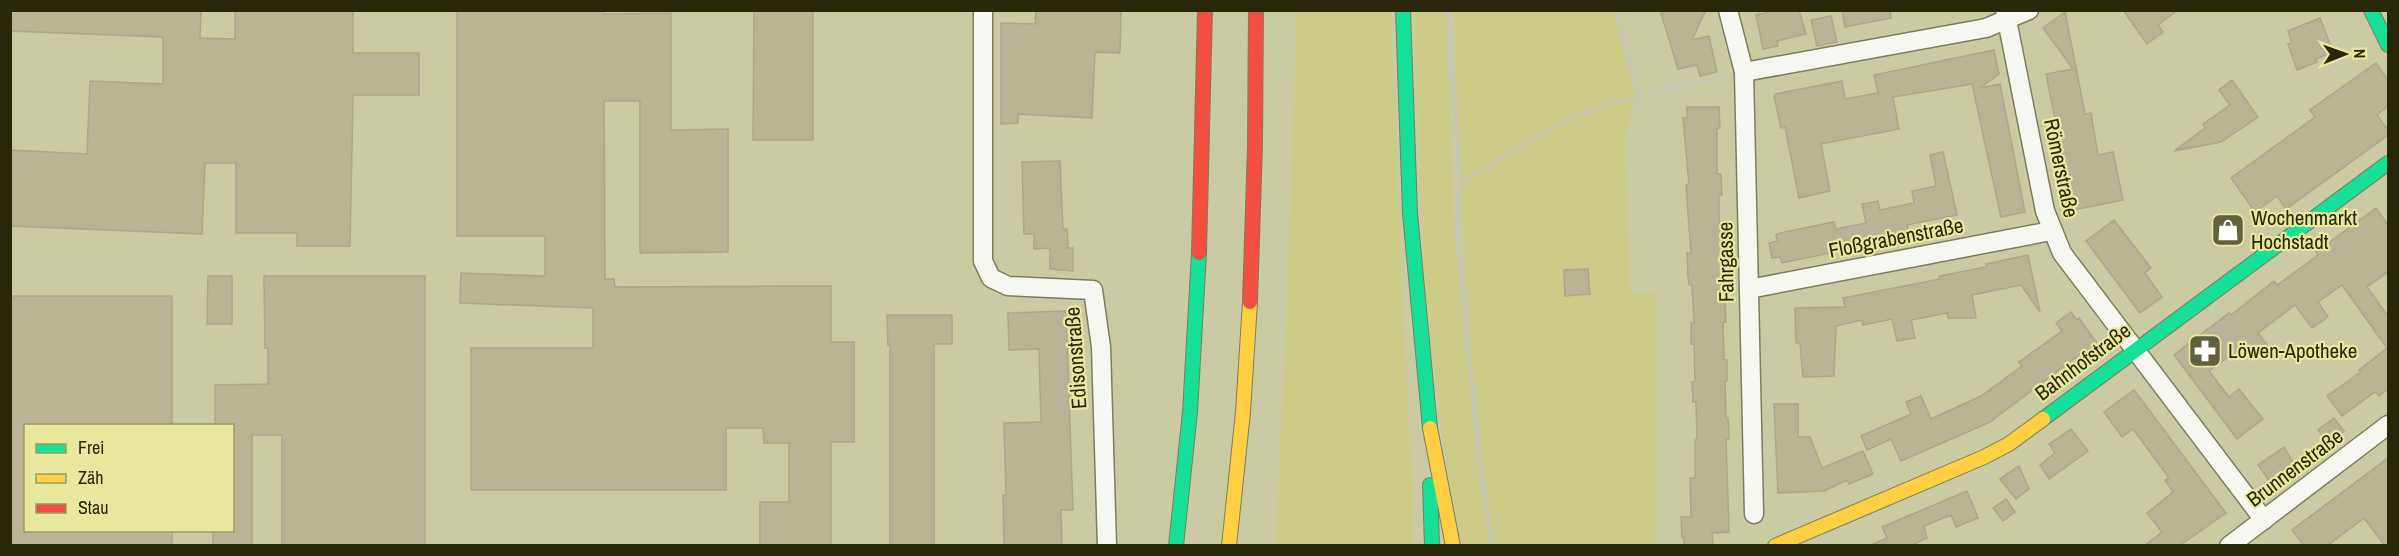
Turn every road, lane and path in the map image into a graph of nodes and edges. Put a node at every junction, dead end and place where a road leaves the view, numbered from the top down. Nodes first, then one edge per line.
1 (983, 10) edge
2 (1205, 10) edge
3 (1256, 10) edge
4 (1403, 10) edge
5 (1448, 10) edge
6 (1616, 10) edge
7 (1728, 10) edge
8 (2028, 10) edge
9 (2371, 10) edge
10 (2006, 16) edge
11 (2388, 45) edge
12 (1744, 72) junction
13 (1639, 97) junction
14 (2388, 163) edge
15 (1461, 184) junction
16 (2051, 231) junction
17 (1749, 289) junction
18 (2136, 349) junction
19 (2388, 425) edge
20 (1431, 437) junction
21 (1754, 514) dead end
22 (2264, 520) junction
23 (1107, 546) edge
24 (1176, 546) edge
25 (1229, 546) edge
26 (1432, 546) edge
27 (1453, 546) edge
28 (1492, 546) edge
29 (1775, 546) edge
30 (2229, 546) edge

1 - 23 street, Edisonstraße
2 - 24 main road
3 - 25 main road
4 - 20 main road
5 - 15 path
6 - 13 path
7 - 12 street, Fahrgasse
8 - 10 street
9 - 11 main road
10 - 12 street
10 - 16 street, Römerstraße
12 - 13 path
12 - 17 street, Fahrgasse
13 - 15 path
14 - 18 main road, Bahnhofstraße
15 - 28 path
16 - 17 street, Floßgrabenstraße
16 - 18 street, Römerstraße
17 - 21 street, Fahrgasse
18 - 22 street, Römerstraße
18 - 29 main road, Bahnhofstraße
19 - 22 street, Brunnenstraße
20 - 26 main road
20 - 27 main road
22 - 30 street, Brunnenstraße

